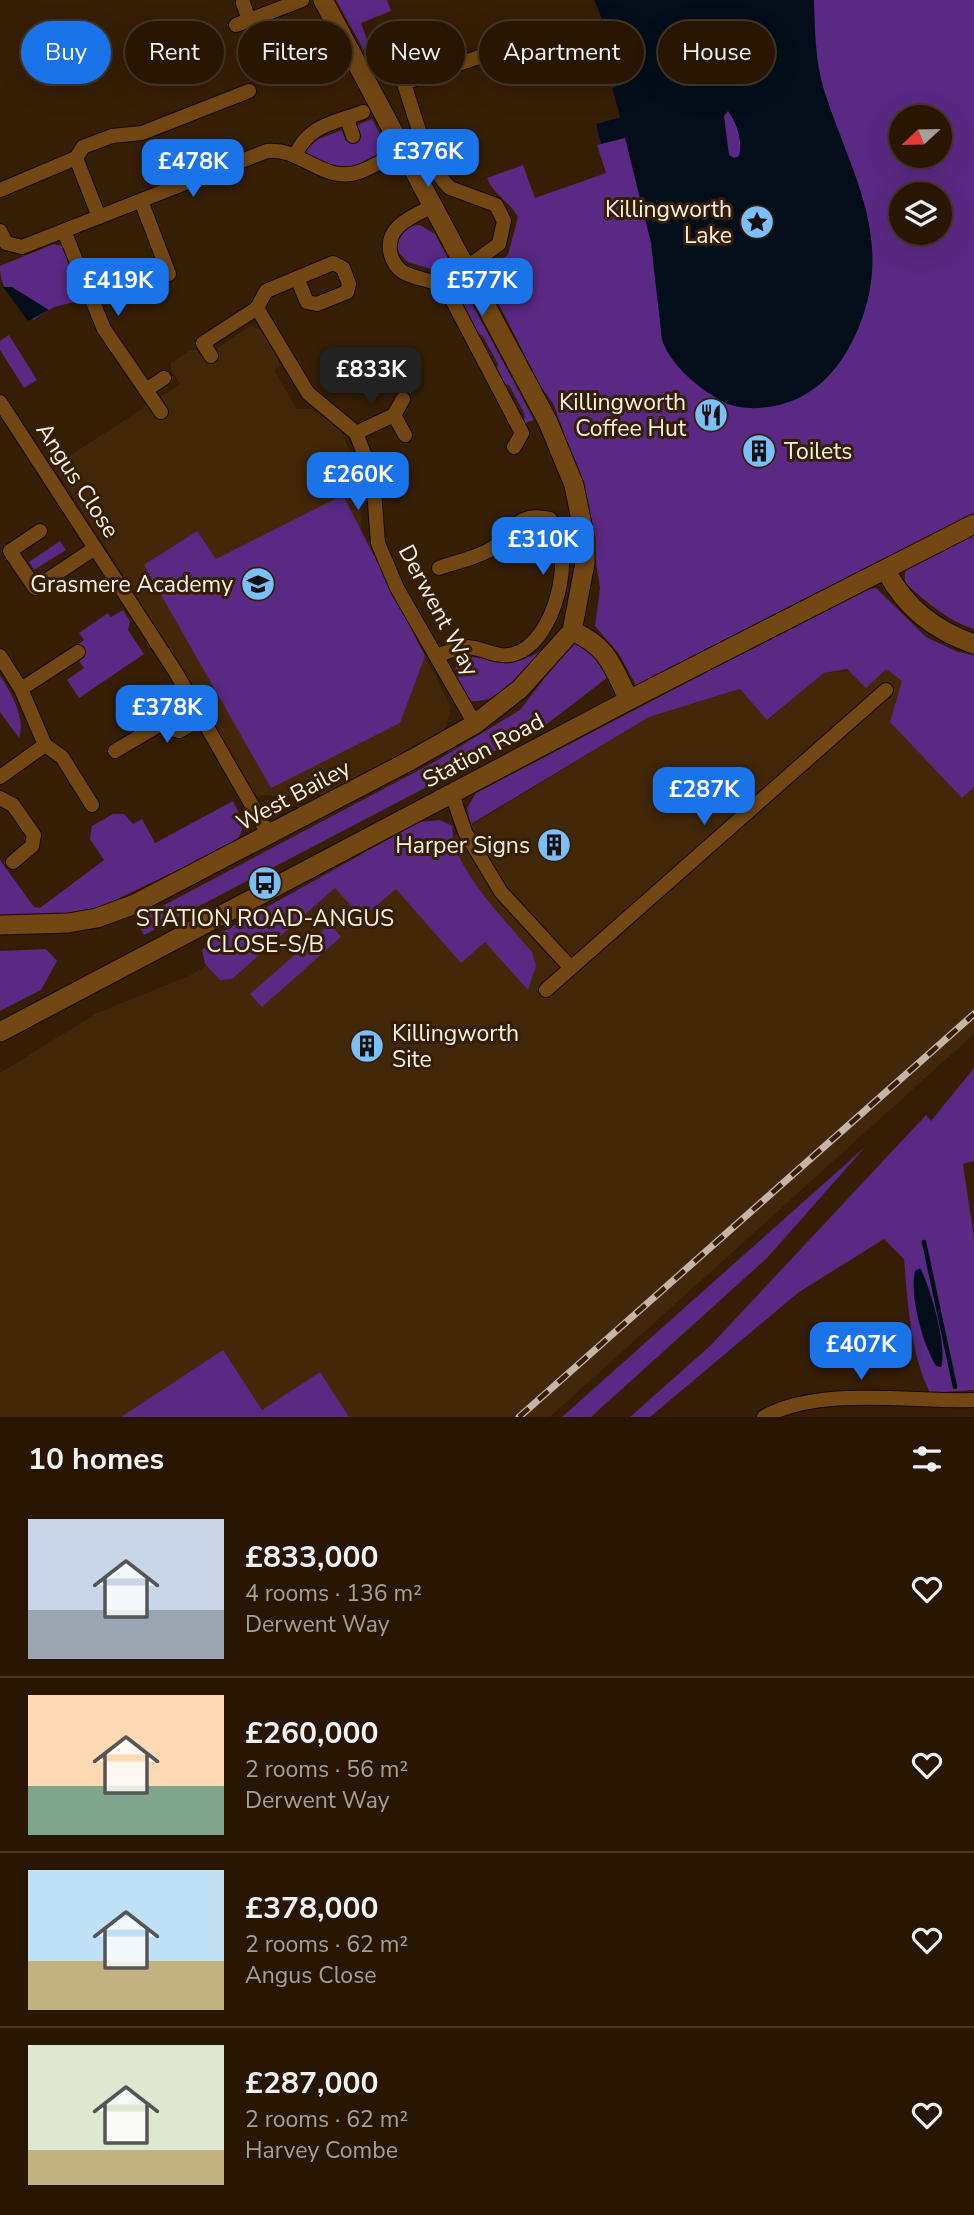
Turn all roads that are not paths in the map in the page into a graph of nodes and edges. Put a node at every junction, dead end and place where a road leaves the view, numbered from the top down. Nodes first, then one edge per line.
1 (302, 0) edge
2 (323, 0) edge
3 (243, 3) dead end
4 (479, 57) edge
5 (249, 91) dead end
6 (363, 113) dead end
7 (347, 119) junction
8 (353, 136) dead end
9 (402, 149) junction
10 (295, 156) junction
11 (76, 158) junction
12 (0, 190) edge
13 (141, 201) junction
14 (433, 206) junction
15 (99, 217) junction
16 (0, 231) edge
17 (64, 231) junction
18 (466, 268) junction
19 (162, 269) dead end
20 (297, 278) dead end
21 (257, 308) junction
22 (211, 356) dead end
23 (164, 378) dead end
24 (146, 390) junction
25 (403, 399) dead end
26 (0, 402) edge
27 (161, 412) dead end
28 (394, 415) junction
29 (356, 433) junction
30 (405, 435) dead end
31 (514, 447) dead end
32 (974, 524) edge
33 (40, 531) dead end
34 (95, 548) junction
35 (450, 569) dead end
36 (886, 571) junction
37 (572, 631) junction
38 (974, 644) edge
39 (0, 656) edge
40 (436, 656) junction
41 (73, 661) dead end
42 (21, 689) junction
43 (886, 691) dead end
44 (629, 700) junction
45 (203, 718) junction
46 (475, 724) junction
47 (45, 745) junction
48 (115, 751) dead end
49 (0, 778) edge
50 (452, 794) junction
51 (0, 798) edge
52 (92, 805) dead end
53 (269, 835) junction
54 (13, 862) dead end
55 (0, 925) edge
56 (571, 968) junction
57 (546, 990) dead end
58 (0, 1032) edge
59 (973, 1400) edge
60 (764, 1417) edge

1 - 3 street
2 - 9 street
4 - 18 street
5 - 11 street
6 - 7 street
7 - 8 street
7 - 10 street
9 - 10 street
9 - 14 street
10 - 13 street
11 - 12 street
11 - 15 street
13 - 15 street
13 - 19 street
14 - 18 street
14 - 31 street
15 - 17 street
16 - 17 street
17 - 24 street
18 - 37 street
20 - 21 street
21 - 22 street
21 - 29 street, Derwent Way
23 - 24 street
24 - 27 street
25 - 28 street
26 - 34 street, Angus Close
28 - 29 street
28 - 30 street
29 - 40 street, Derwent Way
32 - 36 street, Station Road
33 - 34 street
34 - 45 street, Angus Close
35 - 40 street
36 - 38 street
36 - 44 street, Station Road
37 - 44 street
37 - 46 street, West Bailey
39 - 42 street
40 - 46 street, Derwent Way
41 - 42 street
42 - 47 street
43 - 56 street
44 - 50 street, Station Road
45 - 48 street
45 - 53 street, Angus Close
46 - 53 street, West Bailey
47 - 49 street
47 - 52 street
50 - 56 street
50 - 58 street, Station Road
51 - 54 street
53 - 55 street, West Bailey
56 - 57 street
59 - 60 street

